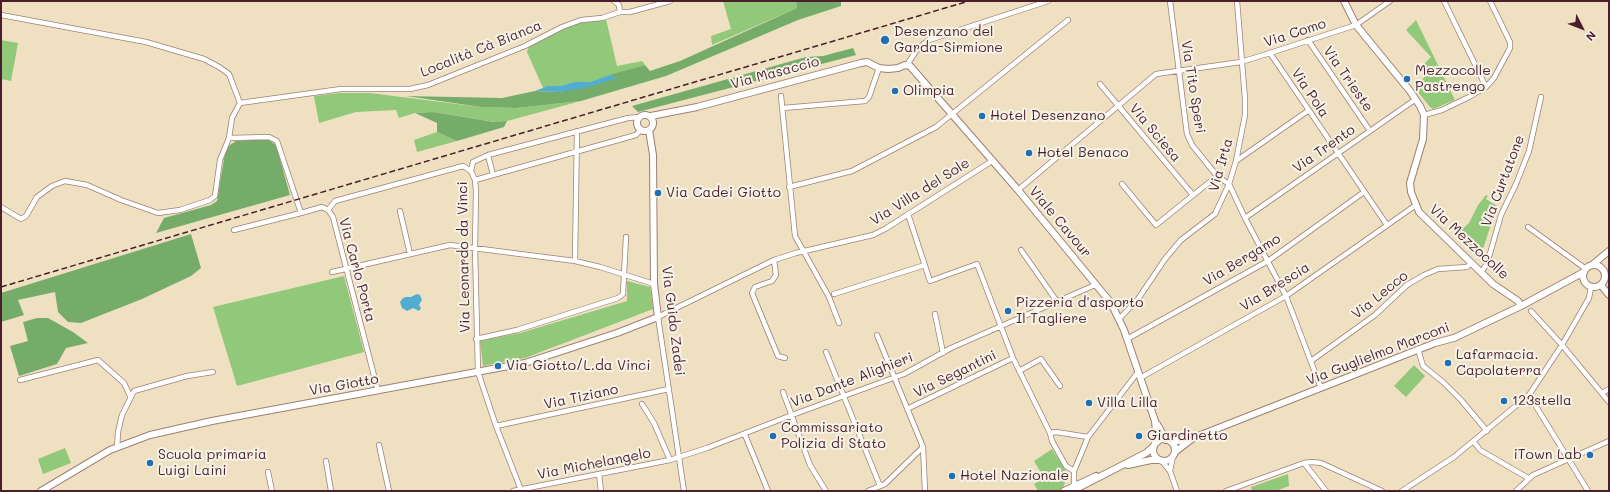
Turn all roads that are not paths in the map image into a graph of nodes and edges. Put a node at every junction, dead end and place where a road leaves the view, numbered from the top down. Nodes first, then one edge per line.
1 (614, 1) edge
2 (670, 1) edge
3 (1048, 1) edge
4 (1170, 1) edge
5 (1237, 1) edge
6 (1344, 1) edge
7 (1390, 1) edge
8 (1444, 1) edge
9 (1490, 1) edge
10 (620, 12) junction
11 (1, 15) edge
12 (1068, 20) dead end
13 (1356, 25) junction
14 (1308, 40) junction
15 (1270, 54) junction
16 (1241, 62) junction
17 (906, 65) junction
18 (879, 68) junction
19 (1179, 71) junction
20 (1100, 84) dead end
21 (1486, 87) junction
22 (782, 96) dead end
23 (1541, 97) dead end
24 (1416, 100) junction
25 (240, 103) junction
26 (1117, 106) junction
27 (783, 108) junction
28 (1309, 110) junction
29 (953, 114) junction
30 (1424, 115) junction
31 (651, 116) junction
32 (639, 117) junction
33 (641, 130) junction
34 (649, 130) junction
35 (577, 131) junction
36 (1370, 131) junction
37 (229, 138) junction
38 (578, 150) junction
39 (1337, 153) junction
40 (488, 155) junction
41 (992, 161) junction
42 (1236, 161) junction
43 (471, 171) junction
44 (493, 175) junction
45 (1217, 176) junction
46 (475, 180) junction
47 (1122, 184) dead end
48 (1229, 184) junction
49 (789, 188) junction
50 (1018, 190) junction
51 (1364, 192) junction
52 (1193, 195) junction
53 (1416, 205) junction
54 (3, 208) edge
55 (328, 210) junction
56 (400, 211) dead end
57 (301, 213) junction
58 (908, 214) junction
59 (1245, 218) junction
60 (1387, 225) junction
61 (1528, 227) dead end
62 (234, 230) dead end
63 (626, 238) dead end
64 (475, 248) junction
65 (1021, 250) dead end
66 (1609, 250) edge
67 (804, 251) junction
68 (410, 254) junction
69 (774, 260) junction
70 (575, 261) junction
71 (1268, 261) junction
72 (1471, 263) junction
73 (925, 265) junction
74 (1592, 265) junction
75 (1609, 266) edge
76 (347, 269) junction
77 (1585, 271) junction
78 (332, 272) dead end
79 (1481, 272) junction
80 (624, 275) junction
81 (1605, 277) junction
82 (1566, 283) junction
83 (654, 284) junction
84 (1095, 285) junction
85 (1601, 285) junction
86 (1589, 286) junction
87 (834, 294) dead end
88 (1609, 295) edge
89 (1286, 296) junction
90 (1058, 303) junction
91 (1521, 306) junction
92 (1531, 311) dead end
93 (935, 314) dead end
94 (658, 317) junction
95 (1119, 319) junction
96 (839, 323) dead end
97 (1001, 328) junction
98 (877, 335) dead end
99 (476, 339) junction
100 (1126, 339) junction
101 (1562, 345) junction
102 (1418, 350) junction
103 (826, 352) dead end
104 (943, 353) junction
105 (785, 358) dead end
106 (1013, 358) junction
107 (1311, 361) junction
108 (1019, 371) junction
109 (213, 372) dead end
110 (478, 372) junction
111 (1139, 375) junction
112 (894, 378) junction
113 (20, 380) dead end
114 (1060, 386) dead end
115 (1321, 388) junction
116 (669, 389) junction
117 (1609, 389) edge
118 (378, 391) junction
119 (783, 392) dead end
120 (1602, 393) junction
121 (1530, 395) junction
122 (130, 396) junction
123 (844, 396) junction
124 (1609, 402) edge
125 (642, 404) dead end
126 (907, 409) junction
127 (792, 414) junction
128 (1155, 421) junction
129 (496, 426) junction
130 (1487, 431) junction
131 (1050, 433) junction
132 (745, 434) junction
133 (1088, 437) junction
134 (1193, 438) junction
135 (1168, 441) junction
136 (1609, 441) edge
137 (1474, 442) junction
138 (1156, 444) junction
139 (379, 445) dead end
140 (117, 448) junction
141 (923, 448) junction
142 (1174, 454) junction
143 (679, 458) junction
144 (1568, 458) junction
145 (670, 460) junction
146 (1161, 460) junction
147 (326, 461) dead end
148 (1304, 463) junction
149 (1118, 467) junction
150 (1170, 471) junction
151 (268, 472) dead end
152 (1074, 472) junction
153 (599, 474) junction
154 (1528, 478) junction
155 (880, 486) junction
156 (1073, 488) edge
157 (521, 490) junction
158 (41, 491) edge
159 (272, 491) edge
160 (331, 491) edge
161 (389, 491) edge
162 (513, 491) edge
163 (601, 491) edge
164 (684, 491) edge
165 (768, 491) edge
166 (826, 491) edge
167 (868, 491) edge
168 (926, 491) edge
169 (1064, 491) edge
170 (1177, 491) edge
171 (1226, 491) edge
172 (1326, 491) edge
173 (1382, 491) edge
174 (1402, 491) edge
175 (1516, 491) edge
176 (1588, 491) edge

1 - 10 street
2 - 10 street, Località Cà Bianca
3 - 17 street
4 - 19 street, Via Tito Speri
5 - 16 street, Via Irta
6 - 13 street
7 - 13 street, Via Como
8 - 21 street
9 - 21 street
10 - 25 street, Località Cà Bianca
11 - 25 street
12 - 29 street
13 - 14 street, Via Como
13 - 24 street
14 - 15 street, Via Como
14 - 36 street, Via Trieste
15 - 16 street, Via Como
15 - 28 street, Via Pola
16 - 19 street, Via Como
16 - 42 street, Via Irta
17 - 18 street, Via Masaccio
17 - 29 street, Viale Cavour
18 - 27 street
18 - 31 street, Via Masaccio
19 - 26 street, Via Como
19 - 45 street, Via Tito Speri
20 - 26 street, Via Sciesa
21 - 30 street
22 - 27 street
23 - 79 street, Via Curtatone
24 - 30 street
24 - 36 street, Via Trento
25 - 37 street
26 - 50 street, Via Como
26 - 52 street, Via Sciesa
27 - 49 street
28 - 39 street, Via Pola
28 - 42 street
29 - 41 street, Viale Cavour
29 - 49 street
30 - 53 street, Via Mezzocolle
31 - 32 street
31 - 34 street
32 - 33 street
32 - 35 street
33 - 34 street
33 - 38 street
34 - 83 street, Via Guido Zadei
35 - 38 street
35 - 40 street
36 - 39 street, Via Trento
37 - 54 street
37 - 57 street
38 - 44 street
38 - 70 street
39 - 51 street, Via Pola
39 - 59 street, Via Trento
40 - 43 street
40 - 44 street
41 - 50 street, Viale Cavour
41 - 58 street, Via Villa del Sole
42 - 48 street, Via Irta
43 - 46 street, Via Leonardo da Vinci
43 - 55 street, Via Leonardo da Vinci
44 - 46 street
45 - 48 street, Via Tito Speri
45 - 52 street
46 - 64 street, Via Leonardo da Vinci
47 - 52 street
48 - 59 street
48 - 95 street, Via Irta
49 - 67 street
50 - 84 street, Viale Cavour
51 - 60 street, Via Pola
51 - 71 street, Via Bergamo
53 - 60 street, Via Brescia
53 - 72 street, Via Mezzocolle
55 - 57 street, Via Carlo Porta
55 - 76 street, Via Carlo Porta
56 - 68 street
57 - 62 street, Via Carlo Porta
58 - 67 street, Via Villa del Sole
58 - 73 street
59 - 71 street
60 - 89 street, Via Brescia
61 - 77 street
63 - 80 street
64 - 68 street
64 - 70 street
64 - 99 street, Via Leonardo da Vinci
65 - 90 street
66 - 74 street, Via Guglielmo Marconi
67 - 69 street, Via Villa del Sole
67 - 96 street
68 - 76 street
69 - 94 street, Via Villa del Sole
69 - 105 street
70 - 80 street
71 - 89 street
71 - 100 street, Via Bergamo
72 - 79 street, Via Mezzocolle
72 - 107 street, Via Lecco
73 - 87 street
73 - 97 street
74 - 77 street, Via Guglielmo Marconi
74 - 81 street
75 - 81 street
76 - 78 street
76 - 118 street, Via Carlo Porta
77 - 82 street, Via Guglielmo Marconi
77 - 86 street
79 - 91 street, Via Mezzocolle
80 - 83 street
80 - 99 street
81 - 85 street
82 - 86 street
82 - 91 street, Via Guglielmo Marconi
83 - 94 street, Via Guido Zadei
84 - 90 street, Via Dante Alighieri
84 - 95 street, Viale Cavour
85 - 86 street
85 - 88 street
86 - 101 street
89 - 107 street
89 - 111 street, Via Brescia
90 - 97 street, Via Dante Alighieri
91 - 102 street, Via Guglielmo Marconi
92 - 101 street
93 - 104 street
94 - 110 street, Via Giotto
94 - 116 street, Via Guido Zadei
95 - 100 street, Viale Cavour
97 - 104 street, Via Dante Alighieri
97 - 106 street
98 - 112 street
99 - 110 street, Via Leonardo da Vinci
100 - 111 street, Viale Cavour
101 - 120 street
101 - 121 street
102 - 115 street, Via Guglielmo Marconi
102 - 130 street
103 - 123 street
104 - 112 street, Via Dante Alighieri
106 - 108 street
106 - 126 street, Via Segantini
107 - 115 street
108 - 114 street
108 - 131 street
109 - 122 street
110 - 118 street, Via Giotto
110 - 129 street, Via Leonardo da Vinci
111 - 128 street, Viale Cavour
111 - 133 street
112 - 123 street, Via Dante Alighieri
112 - 126 street
113 - 122 street
115 - 134 street, Via Guglielmo Marconi
116 - 129 street, Via Tiziano
116 - 143 street, Via Guido Zadei
117 - 120 street
118 - 140 street, Via Giotto
119 - 127 street
120 - 124 street
121 - 130 street
121 - 144 street
122 - 140 street
123 - 127 street, Via Dante Alighieri
123 - 155 street
125 - 145 street
126 - 141 street
127 - 132 street, Via Dante Alighieri
127 - 166 street
128 - 135 street, Viale Cavour
128 - 138 street, Viale Cavour
129 - 157 street, Via Leonardo da Vinci
130 - 137 street
131 - 133 street
131 - 152 street
132 - 143 street, Via Dante Alighieri
132 - 165 street
133 - 152 street
134 - 135 street, Via Guglielmo Marconi
134 - 142 street, Via Guglielmo Marconi
135 - 138 street
135 - 142 street
136 - 144 street
137 - 154 street
137 - 174 street
138 - 146 street
138 - 149 street
139 - 161 street
140 - 158 street, Via Giotto
141 - 155 street
141 - 168 street
142 - 146 street
142 - 150 street
143 - 145 street, Via Michelangelo
143 - 164 street, Via Guido Zadei
144 - 154 street
144 - 176 street
145 - 153 street, Via Michelangelo
146 - 149 street
146 - 150 street
147 - 160 street
148 - 171 street
148 - 172 street
148 - 173 street
149 - 156 street
150 - 170 street
151 - 159 street
152 - 156 street
153 - 157 street, Via Michelangelo
153 - 163 street
154 - 175 street
155 - 167 street
156 - 169 street
157 - 162 street, Via Michelangelo

